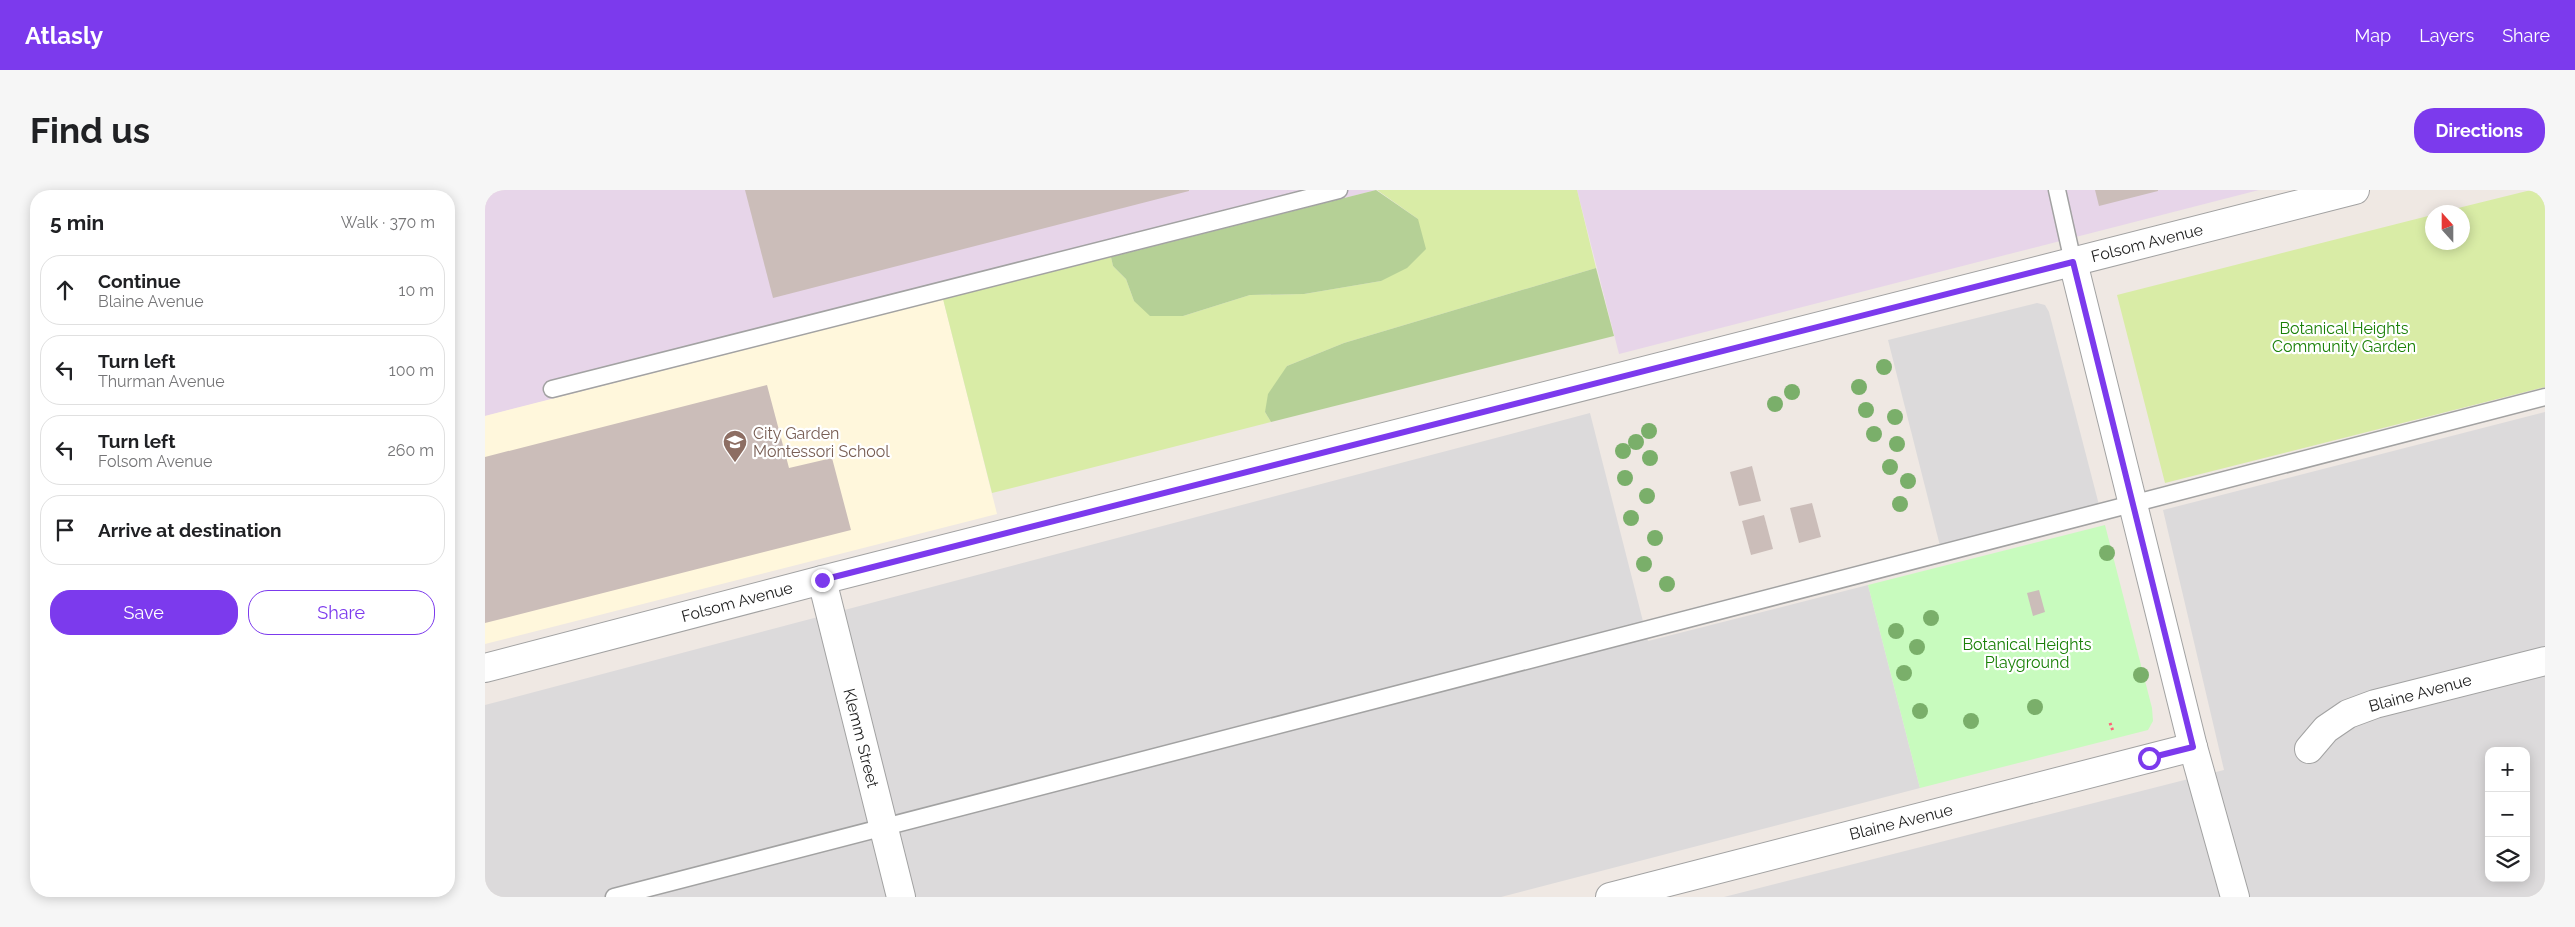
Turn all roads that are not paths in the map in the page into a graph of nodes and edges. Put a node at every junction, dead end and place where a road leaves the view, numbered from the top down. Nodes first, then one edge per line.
1 (1339, 190) edge
2 (2057, 190) edge
3 (2355, 190) edge
4 (2073, 262) junction
5 (552, 389) dead end
6 (2545, 397) edge
7 (2133, 504) junction
8 (822, 580) junction
9 (2545, 661) edge
10 (485, 668) edge
11 (2193, 747) junction
12 (2309, 749) dead end
13 (883, 827) junction
14 (614, 897) edge
15 (901, 897) edge
16 (1610, 897) edge
17 (2235, 897) edge

1 - 5 lane
2 - 4 lane
3 - 4 street, Folsom Avenue
4 - 7 street
4 - 8 street, Folsom Avenue
6 - 7 lane
7 - 11 street
7 - 13 lane
8 - 10 street, Folsom Avenue
8 - 13 street, Klemm Street
9 - 12 street, Blaine Avenue
11 - 16 street, Blaine Avenue
11 - 17 street
13 - 14 lane
13 - 15 street, Klemm Street

